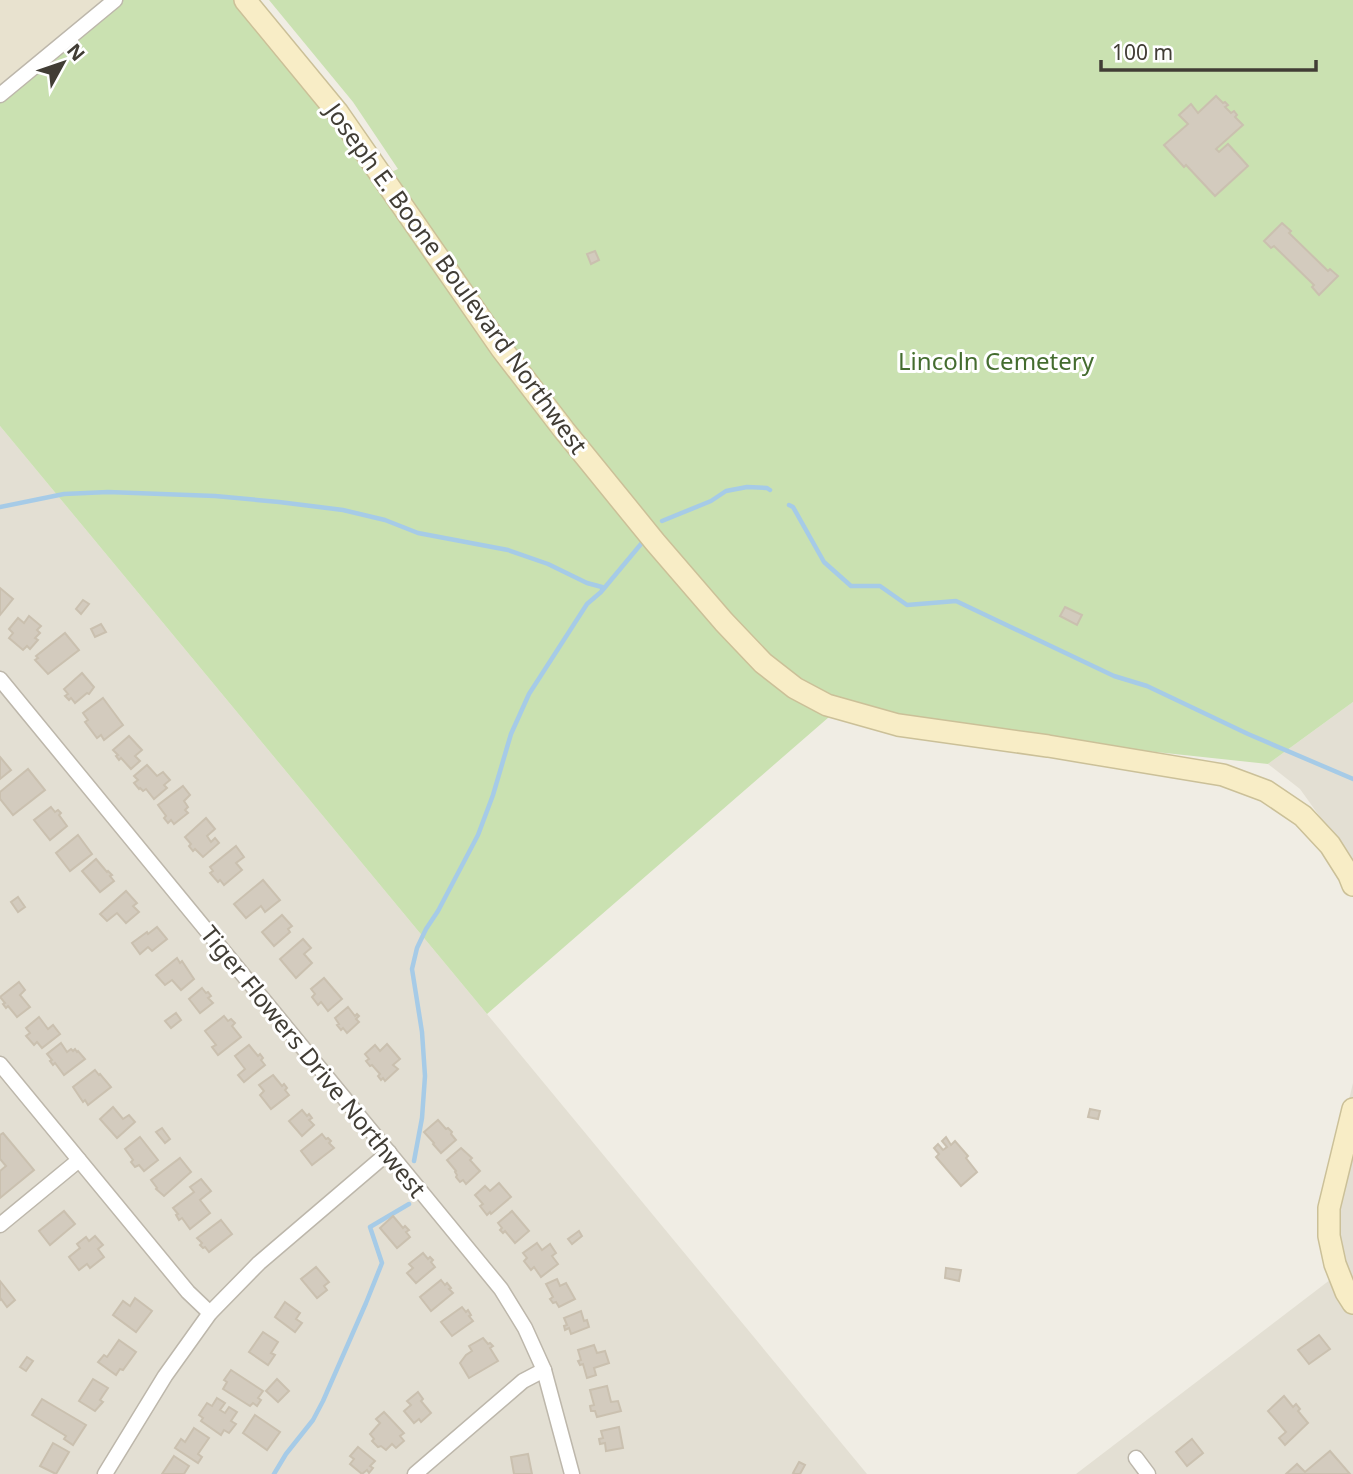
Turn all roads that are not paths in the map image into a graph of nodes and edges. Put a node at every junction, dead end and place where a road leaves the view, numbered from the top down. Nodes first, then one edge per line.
1 (116, 0) edge
2 (245, 0) edge
3 (0, 95) edge
4 (0, 679) edge
5 (1353, 885) edge
6 (0, 1064) edge
7 (1353, 1109) edge
8 (389, 1152) junction
9 (79, 1160) junction
10 (0, 1225) edge
11 (1353, 1303) edge
12 (210, 1313) junction
13 (544, 1370) junction
14 (1136, 1458) dead end
15 (105, 1474) edge
16 (415, 1474) edge
17 (572, 1474) edge
18 (1148, 1474) edge

1 - 3 street
2 - 5 main road, Joseph E. Boone Boulevard Northwest
4 - 8 street, Tiger Flowers Drive Northwest
6 - 9 street
7 - 11 main road
8 - 12 street
8 - 13 street, Tiger Flowers Drive Northwest
9 - 10 street
9 - 12 street
12 - 15 street
13 - 16 street
13 - 17 street, Tiger Flowers Drive Northwest
14 - 18 street

